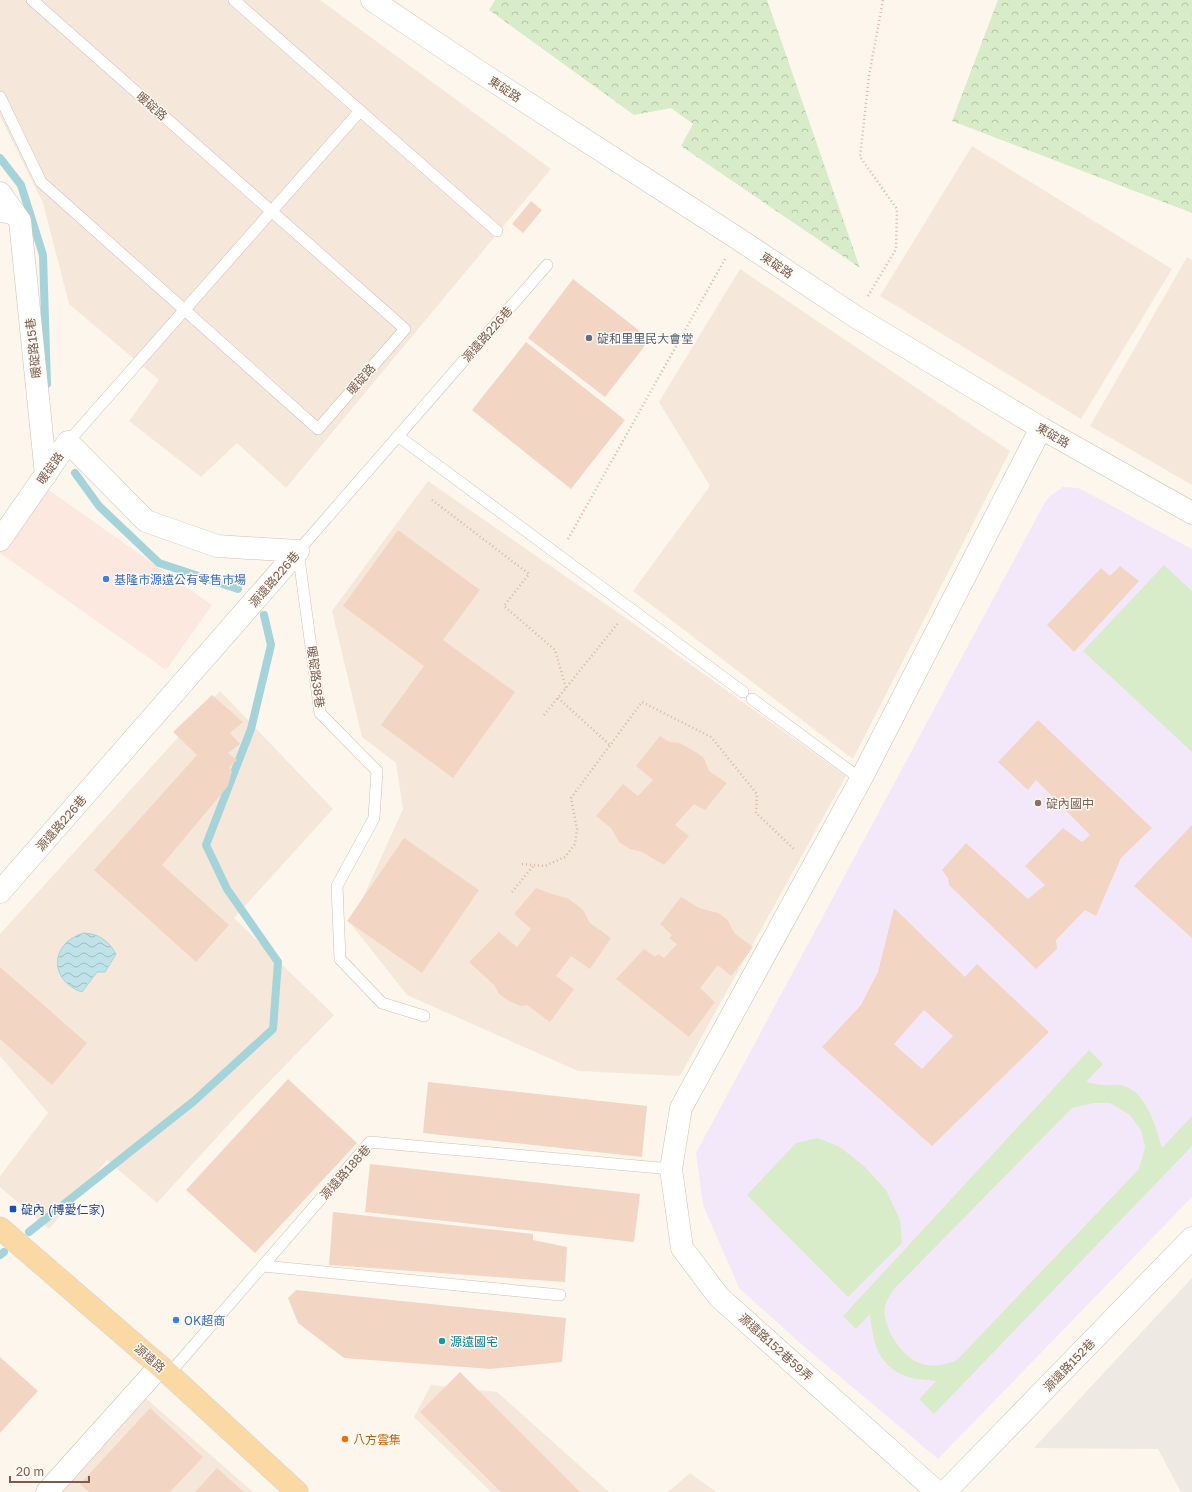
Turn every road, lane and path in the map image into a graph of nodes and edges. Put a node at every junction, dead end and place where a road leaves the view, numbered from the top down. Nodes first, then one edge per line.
1 (32, 0) edge
2 (234, 0) edge
3 (372, 0) edge
4 (883, 0) edge
5 (0, 97) edge
6 (360, 111) junction
7 (0, 193) edge
8 (272, 212) junction
9 (10, 218) edge
10 (497, 231) dead end
11 (737, 238) junction
12 (547, 265) dead end
13 (184, 310) junction
14 (856, 317) junction
15 (1041, 428) junction
16 (398, 436) junction
17 (68, 442) junction
18 (46, 475) junction
19 (432, 500) dead end
20 (1192, 513) edge
21 (0, 540) edge
22 (298, 551) junction
23 (559, 555) junction
24 (630, 608) junction
25 (566, 688) junction
26 (743, 692) dead end
27 (558, 698) junction
28 (752, 699) dead end
29 (544, 715) dead end
30 (610, 745) junction
31 (861, 779) junction
32 (796, 850) dead end
33 (522, 864) dead end
34 (535, 865) junction
35 (0, 892) edge
36 (512, 892) dead end
37 (424, 1016) dead end
38 (671, 1169) junction
39 (0, 1228) edge
40 (1192, 1238) edge
41 (264, 1266) junction
42 (560, 1295) dead end
43 (164, 1370) junction
44 (47, 1492) edge
45 (297, 1492) edge
46 (938, 1492) edge
47 (946, 1492) edge

1 - 8 lane, 暖碇路
2 - 6 lane
3 - 11 street, 東碇路
4 - 14 path
5 - 13 lane, 暖碇路
6 - 8 lane, 暖碇路
6 - 10 lane
7 - 9 street, 暖碇路15巷
8 - 13 lane, 暖碇路
8 - 13 lane, 暖碇路
9 - 18 street, 暖碇路15巷
11 - 14 street, 東碇路
11 - 23 path
12 - 16 lane, 源遠路226巷
13 - 17 lane, 暖碇路
14 - 15 street, 東碇路
15 - 20 street, 東碇路
15 - 31 street, 源遠路152巷59弄
16 - 22 lane, 源遠路226巷
16 - 23 lane
17 - 18 street, 暖碇路
17 - 22 street
18 - 21 street, 暖碇路
19 - 25 path
22 - 35 street, 源遠路226巷
22 - 37 lane, 暖碇路38巷
23 - 24 lane
24 - 25 path
24 - 26 lane
25 - 27 path
27 - 29 path
27 - 30 path
28 - 31 lane
30 - 32 path
30 - 34 path
31 - 38 street, 源遠路152巷59弄
33 - 34 path
34 - 36 path
38 - 41 lane, 源遠路188巷
38 - 46 street, 源遠路152巷59弄
39 - 43 main road, 源遠路
40 - 47 street, 源遠路152巷
41 - 42 lane
41 - 43 lane, 源遠路188巷
43 - 44 street
43 - 45 main road, 源遠路

